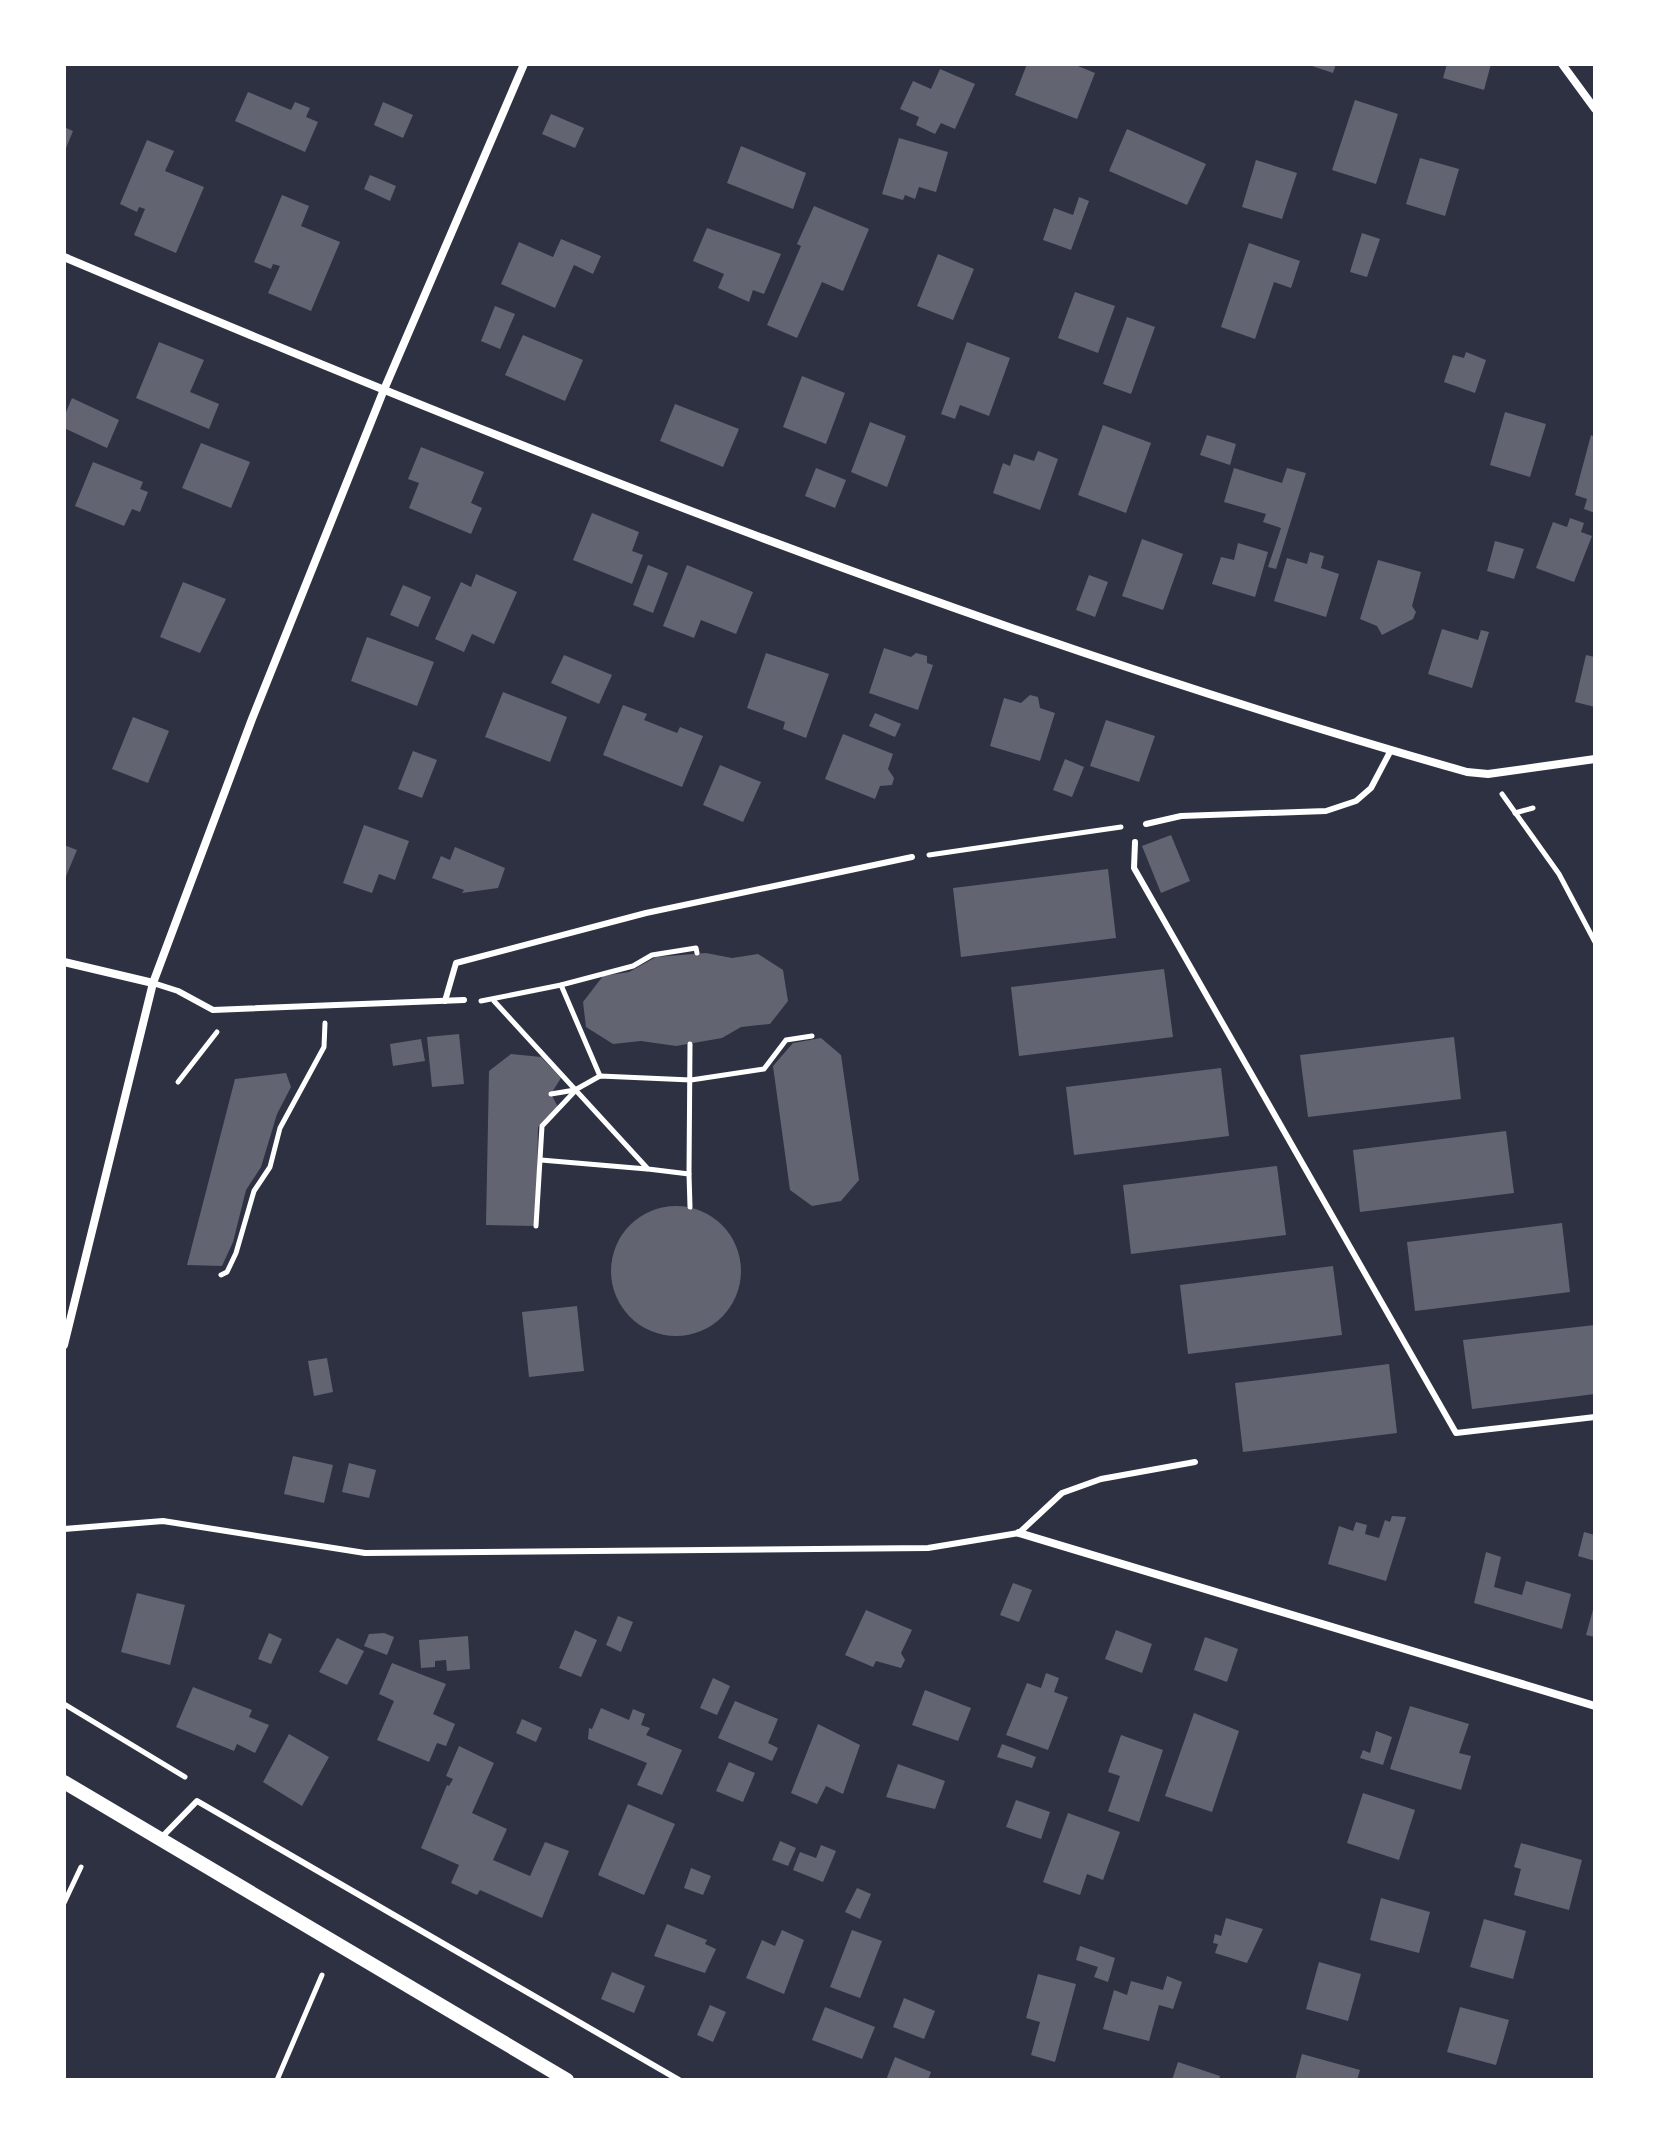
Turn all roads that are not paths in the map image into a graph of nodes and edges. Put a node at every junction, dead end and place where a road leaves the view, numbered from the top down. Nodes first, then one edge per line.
1 (524, 64) edge
2 (1562, 64) edge
3 (1595, 109) edge
4 (64, 257) edge
5 (383, 392) junction
6 (1391, 750) junction
7 (1595, 759) edge
8 (1146, 824) road end
9 (1135, 842) dead end
10 (912, 857) road end
11 (64, 962) edge
12 (153, 983) junction
13 (464, 1000) road end
14 (445, 1001) junction
15 (64, 1345) edge
16 (1595, 1417) edge
17 (1195, 1462) dead end
18 (64, 1529) edge
19 (1019, 1533) junction
20 (1595, 1706) edge
21 (64, 1782) edge
22 (160, 1839) junction
23 (567, 2080) edge
24 (679, 2080) edge

1 - 5 street
2 - 3 street
4 - 5 street
5 - 6 street
5 - 12 street
6 - 7 street
6 - 8 lane
9 - 16 lane
10 - 14 lane
11 - 12 street
12 - 14 lane
12 - 15 street
13 - 14 lane
17 - 19 lane
18 - 19 lane
19 - 20 street
21 - 22 street
22 - 23 street
22 - 24 lane

